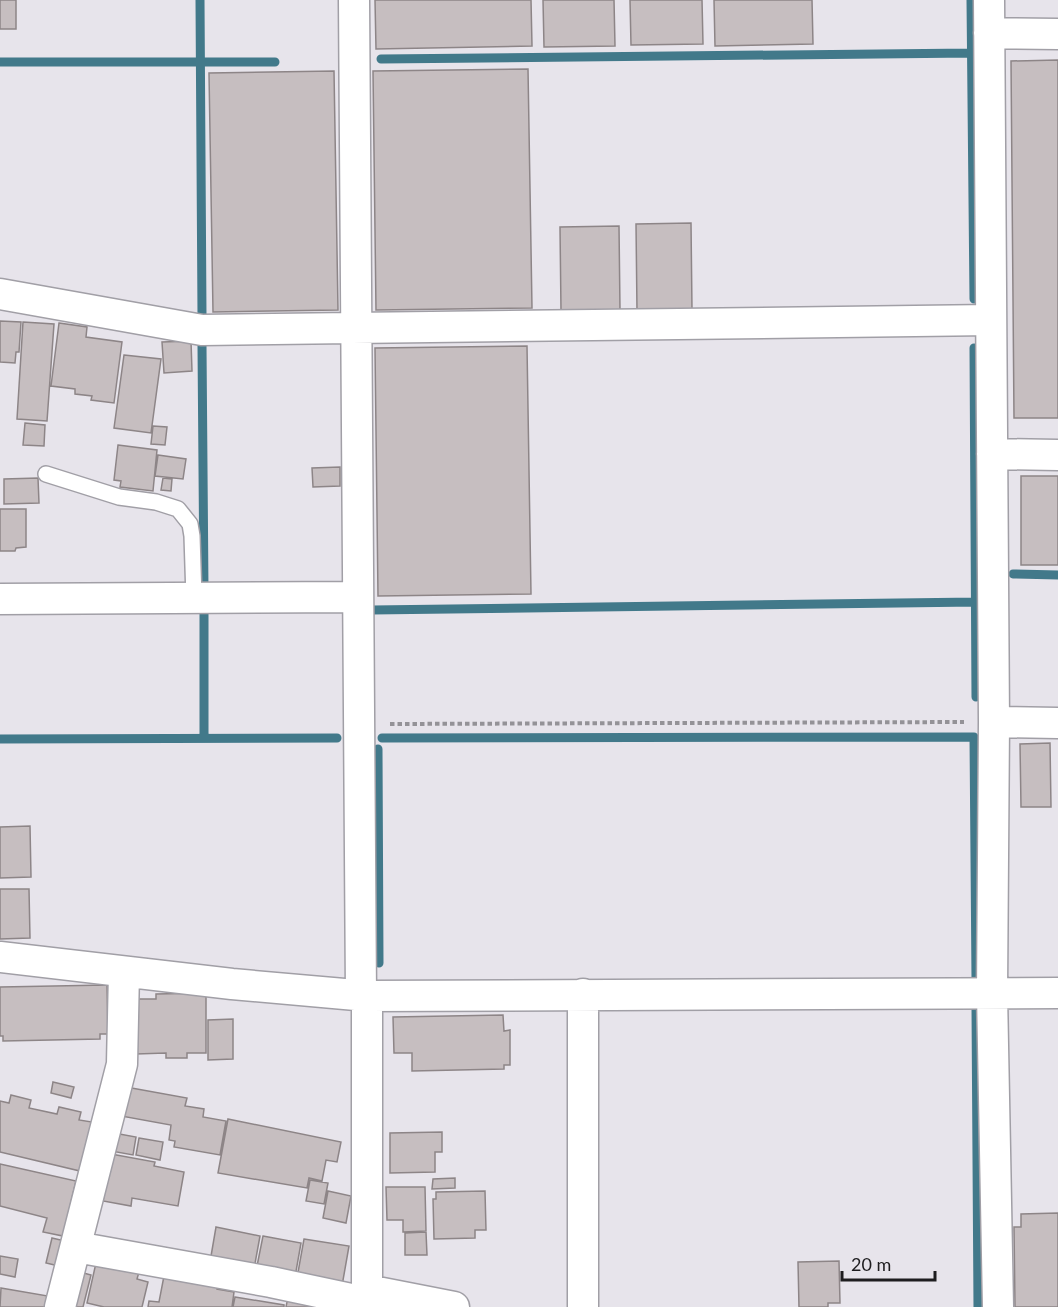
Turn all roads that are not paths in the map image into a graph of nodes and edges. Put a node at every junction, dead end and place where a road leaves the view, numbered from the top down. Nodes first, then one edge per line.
1 (354, 0) edge
2 (989, 0) edge
3 (989, 33) junction
4 (1058, 34) edge
5 (0, 294) edge
6 (991, 320) junction
7 (356, 328) junction
8 (992, 454) junction
9 (1058, 455) edge
10 (46, 474) dead end
11 (357, 597) junction
12 (194, 598) junction
13 (0, 599) edge
14 (994, 722) junction
15 (1058, 723) edge
16 (0, 957) edge
17 (124, 972) junction
18 (992, 993) junction
19 (1058, 993) edge
20 (583, 994) junction
21 (364, 996) junction
22 (76, 1247) junction
23 (366, 1300) edge
24 (60, 1307) edge
25 (453, 1307) edge
26 (583, 1307) edge
27 (998, 1307) edge

1 - 7 street
2 - 3 street
3 - 4 street
3 - 6 street
5 - 7 street
6 - 7 street
6 - 8 street
7 - 11 street
8 - 9 street
8 - 14 street
10 - 12 lane
11 - 12 street
11 - 21 street
12 - 13 street
14 - 15 street
14 - 18 street
16 - 17 street
17 - 21 street
17 - 22 street
18 - 19 street
18 - 20 street
18 - 27 street
20 - 21 street
20 - 26 street
21 - 23 street
22 - 23 street
22 - 24 street
23 - 25 street

